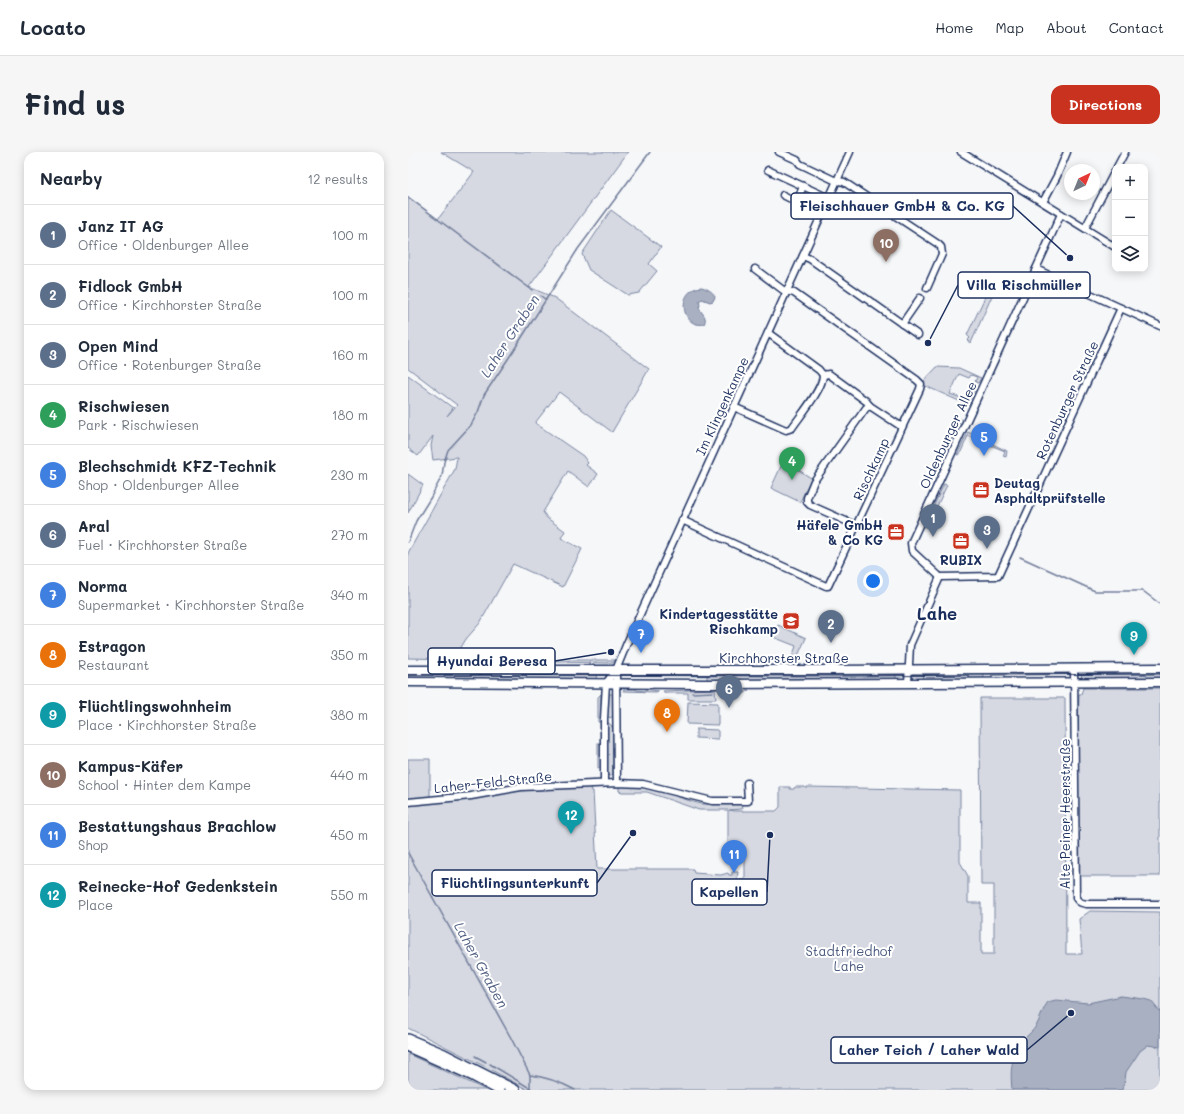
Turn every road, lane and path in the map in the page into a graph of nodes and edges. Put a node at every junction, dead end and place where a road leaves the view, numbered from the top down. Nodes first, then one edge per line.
1 (779, 152) edge
2 (850, 152) edge
3 (961, 152) edge
4 (1068, 152) edge
5 (1125, 152) edge
6 (1119, 164) edge
7 (768, 170) dead end
8 (1112, 178) edge
9 (837, 181) junction
10 (803, 186) junction
11 (783, 195) dead end
12 (829, 198) junction
13 (797, 202) junction
14 (1043, 202) junction
15 (1061, 214) junction
16 (822, 215) junction
17 (1085, 228) junction
18 (1112, 245) edge
19 (803, 256) junction
20 (755, 269) dead end
21 (1036, 269) junction
22 (927, 288) dead end
23 (787, 291) junction
24 (920, 298) dead end
25 (1121, 308) junction
26 (902, 324) junction
27 (1160, 326) edge
28 (768, 333) junction
29 (918, 335) dead end
30 (823, 375) junction
31 (734, 406) junction
32 (870, 406) junction
33 (902, 427) junction
34 (682, 520) junction
35 (857, 526) junction
36 (940, 577) junction
37 (1074, 668) junction
38 (1160, 668) edge
39 (408, 670) edge
40 (616, 670) junction
41 (908, 670) junction
42 (408, 682) edge
43 (1075, 682) junction
44 (1160, 682) edge
45 (606, 683) junction
46 (617, 683) junction
47 (908, 683) junction
48 (604, 783) junction
49 (617, 783) junction
50 (748, 783) dead end
51 (408, 802) edge
52 (1160, 904) edge
53 (409, 1041) edge
54 (490, 1081) junction
55 (499, 1090) edge
56 (515, 1090) edge

1 - 9 street
2 - 9 street, Im Klingenkampe
3 - 14 street
4 - 14 street
5 - 6 street
7 - 10 street
8 - 17 street
9 - 12 street, Im Klingenkampe
9 - 22 street
10 - 12 street
10 - 13 street
11 - 13 street
12 - 16 street, Im Klingenkampe
13 - 16 street
14 - 15 street
15 - 17 street
15 - 21 street, Oldenburger Allee
16 - 19 street, Im Klingenkampe
17 - 18 street
19 - 23 street, Im Klingenkampe
19 - 26 street
20 - 23 street
21 - 25 street
21 - 36 street, Oldenburger Allee
23 - 28 street, Im Klingenkampe
23 - 33 street, Rischkamp
24 - 26 street
25 - 27 street
25 - 36 street, Rotenburger Straße
26 - 29 street
28 - 30 street
28 - 31 street, Im Klingenkampe
30 - 31 street
30 - 32 street
31 - 34 street, Im Klingenkampe
32 - 33 street
32 - 35 street
33 - 35 street, Rischkamp
34 - 35 street, Rischkamp
34 - 40 street, Im Klingenkampe
36 - 41 street
37 - 38 main road, Kirchhorster Straße
37 - 41 main road, Kirchhorster Straße
37 - 43 street, Alte Peiner Heerstraße
39 - 40 main road, Kirchhorster Straße
40 - 41 main road, Kirchhorster Straße
40 - 45 street
40 - 46 street
41 - 47 street
42 - 45 main road, Kirchhorster Straße
43 - 44 main road, Kirchhorster Straße
43 - 47 main road, Kirchhorster Straße
43 - 52 street, Alte Peiner Heerstraße
45 - 46 main road, Kirchhorster Straße
45 - 48 street
46 - 47 main road, Kirchhorster Straße
46 - 49 street
48 - 49 street, Laher-Feld-Straße
48 - 51 street, Laher-Feld-Straße
49 - 50 street, Laher-Feld-Straße
53 - 54 highway
54 - 55 highway
54 - 56 highway

